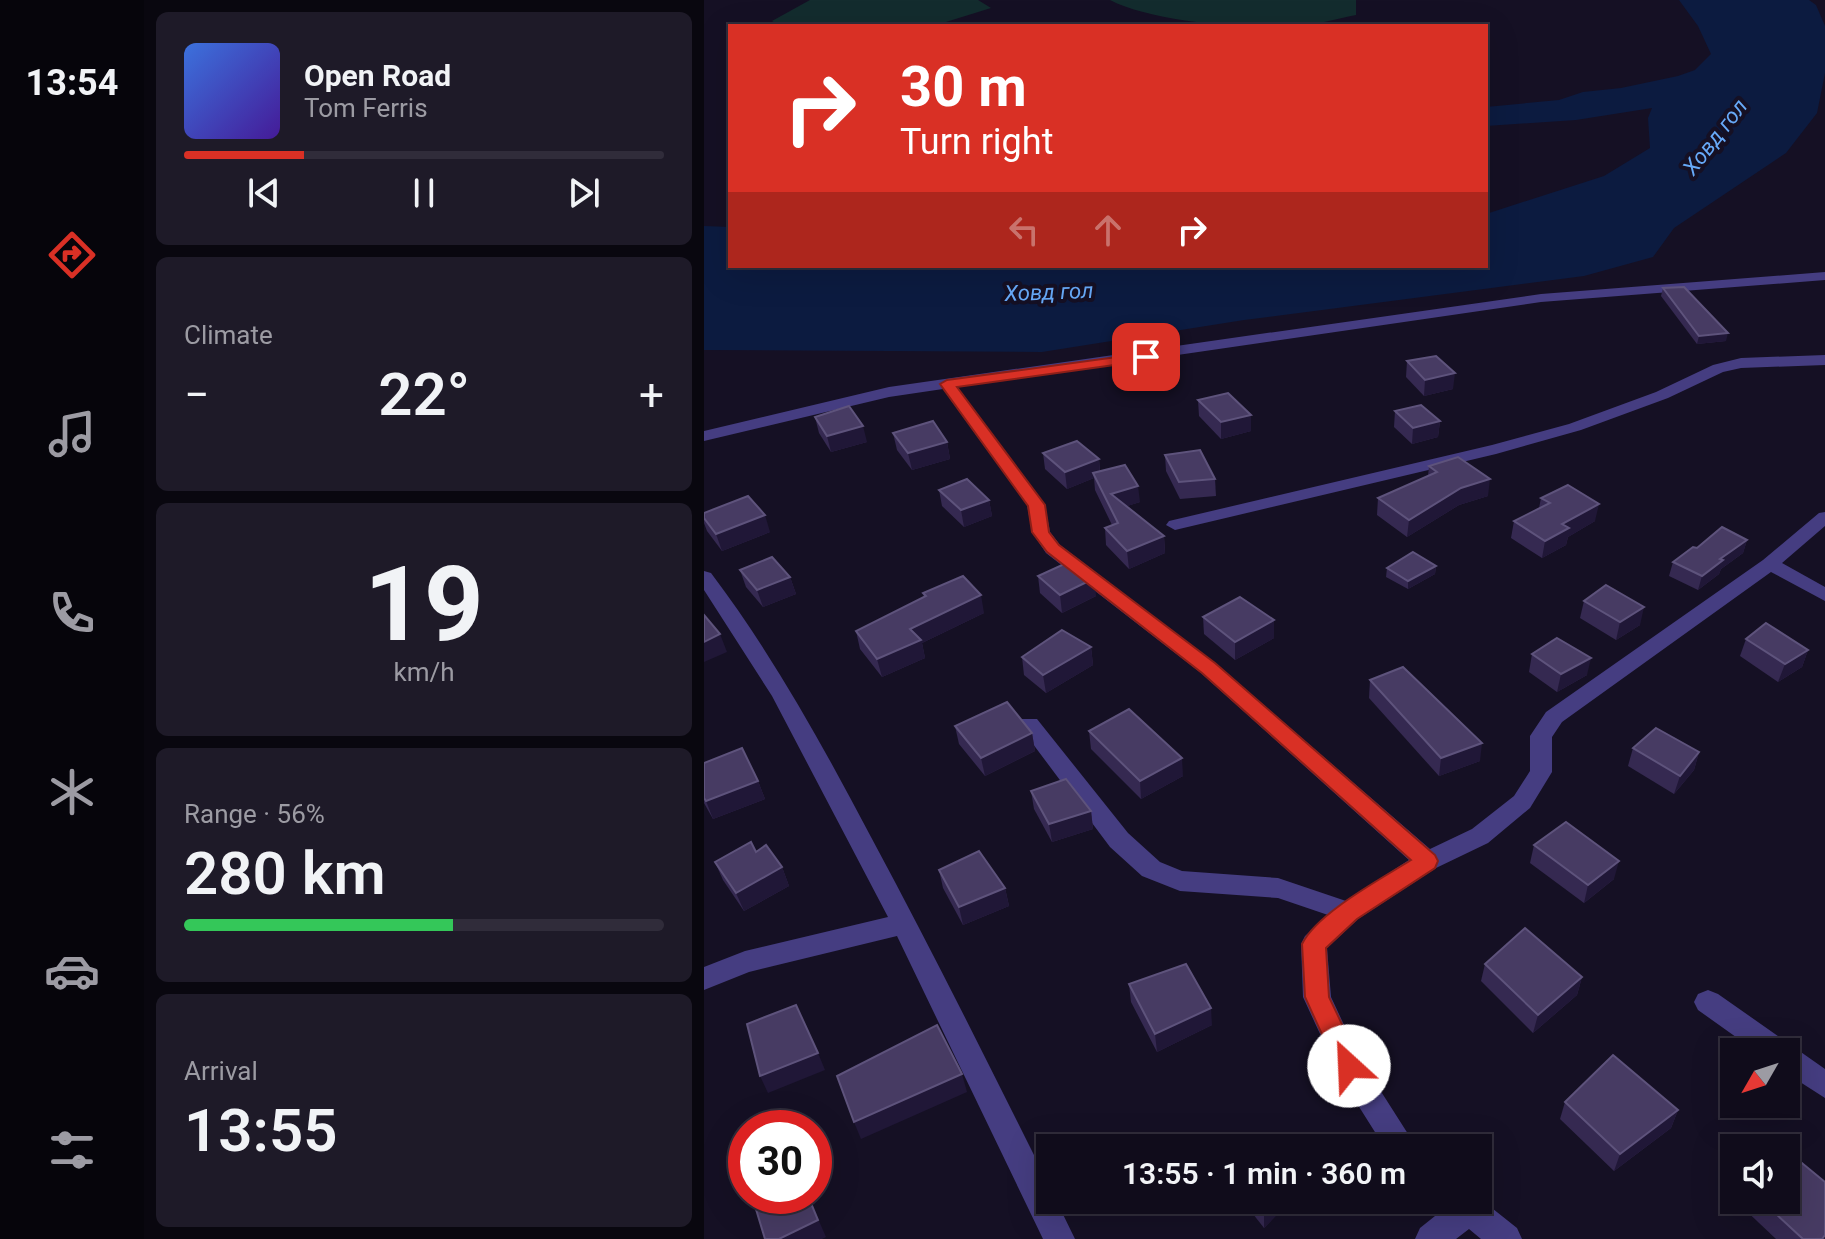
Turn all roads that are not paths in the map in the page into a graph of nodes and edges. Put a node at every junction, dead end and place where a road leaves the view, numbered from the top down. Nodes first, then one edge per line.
1 (1825, 276) edge
2 (1825, 360) edge
3 (947, 384) junction
4 (704, 436) edge
5 (1825, 517) edge
6 (1175, 525) dead end
7 (1770, 564) junction
8 (704, 577) edge
9 (1825, 595) edge
10 (1029, 724) edge
11 (1427, 861) junction
12 (1349, 912) junction
13 (905, 923) junction
14 (704, 979) edge
15 (1708, 1002) dead end
16 (1759, 1038) edge
17 (1800, 1067) edge
18 (1825, 1085) edge
19 (1393, 1134) edge
20 (1454, 1214) edge
21 (1474, 1214) edge
22 (1059, 1239) edge
23 (1431, 1239) edge
24 (1506, 1239) edge

1 - 3 street
2 - 6 street
3 - 4 street
3 - 11 street
5 - 7 street
7 - 9 street
7 - 11 street
8 - 13 street
10 - 12 street
11 - 12 street
12 - 19 street
13 - 14 street
13 - 22 street
15 - 16 street
17 - 18 street
20 - 23 street
21 - 24 street

